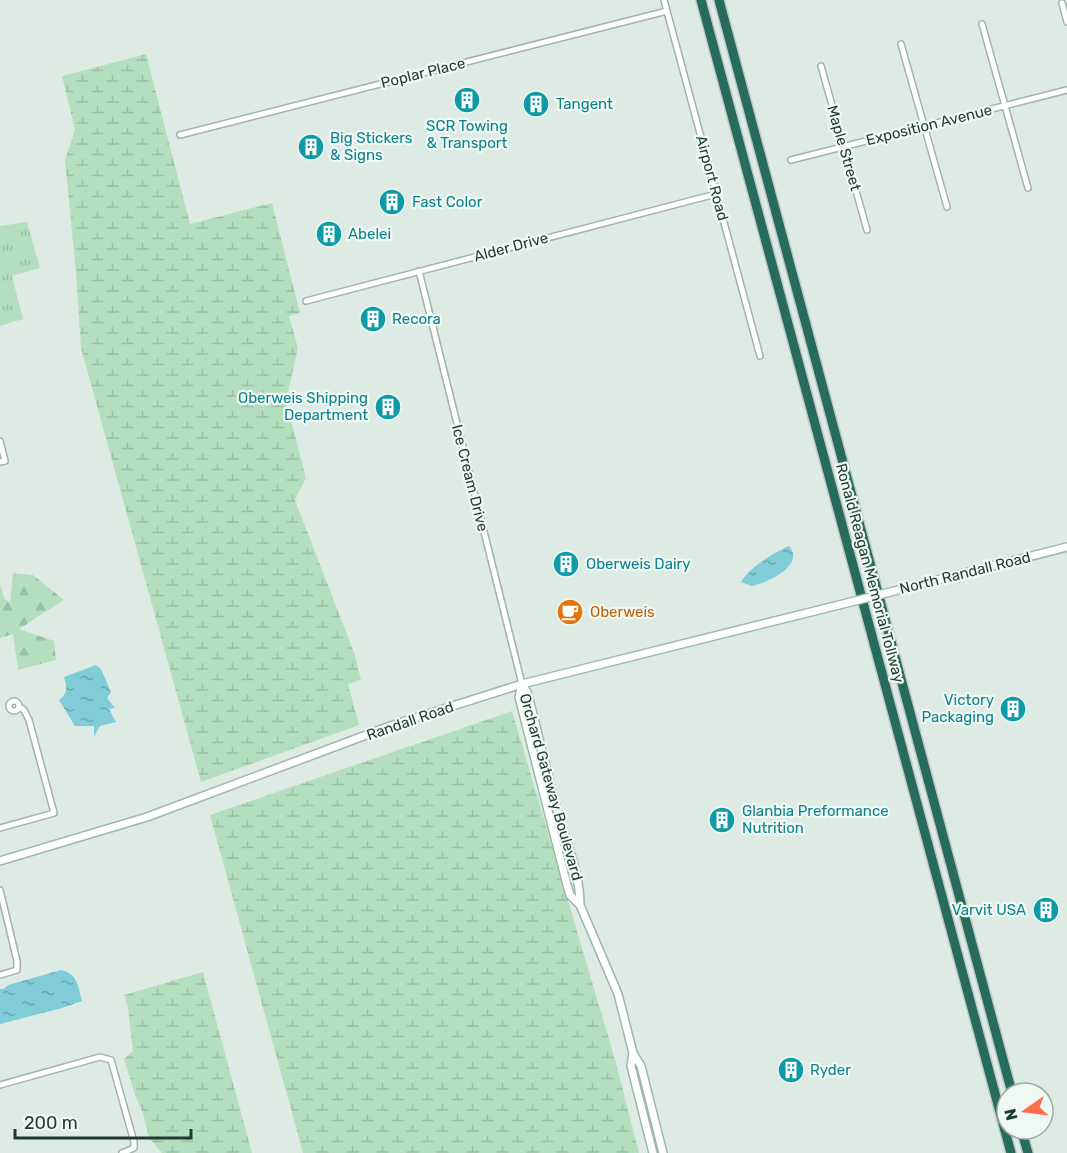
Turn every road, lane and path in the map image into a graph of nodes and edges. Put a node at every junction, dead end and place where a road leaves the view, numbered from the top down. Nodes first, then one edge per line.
1 (664, 0) edge
2 (701, 0) edge
3 (719, 0) edge
4 (1062, 3) dead end
5 (667, 11) junction
6 (1067, 22) edge
7 (982, 24) dead end
8 (901, 44) dead end
9 (821, 66) dead end
10 (1067, 90) edge
11 (1005, 106) junction
12 (924, 126) junction
13 (180, 135) dead end
14 (844, 147) junction
15 (791, 160) dead end
16 (1028, 188) dead end
17 (716, 194) junction
18 (947, 207) dead end
19 (867, 230) dead end
20 (419, 271) junction
21 (306, 301) dead end
22 (760, 356) dead end
23 (0, 441) edge
24 (0, 462) edge
25 (1067, 547) edge
26 (829, 608) joint
27 (522, 684) junction
28 (19, 706) dead end
29 (0, 828) edge
30 (0, 861) edge
31 (0, 890) edge
32 (580, 905) junction
33 (0, 975) edge
34 (633, 1053) junction
35 (1009, 1081) edge
36 (0, 1085) edge
37 (122, 1153) edge
38 (653, 1153) edge
39 (663, 1153) edge
40 (1011, 1153) edge

1 - 5 street, Airport Road
2 - 40 highway, Ronald Reagan Memorial Tollway
3 - 35 highway, Ronald Reagan Memorial Tollway
4 - 6 street
5 - 13 street, Poplar Place
5 - 17 street, Airport Road
7 - 11 street
8 - 12 street
9 - 14 street, Maple Street
10 - 11 street, Exposition Avenue
11 - 12 street, Exposition Avenue
11 - 16 street
12 - 14 street, Exposition Avenue
12 - 18 street
14 - 15 street, Exposition Avenue
14 - 19 street, Maple Street
17 - 20 street, Alder Drive
17 - 22 street, Airport Road
20 - 21 street, Alder Drive
20 - 27 street, Ice Cream Drive
23 - 24 street
25 - 26 main road, North Randall Road, bridge
26 - 27 main road, Randall Road
27 - 30 main road, Randall Road
27 - 32 main road, Orchard Gateway Boulevard
27 - 32 main road, Orchard Gateway Boulevard
28 - 29 street
31 - 33 street
32 - 34 main road, Orchard Gateway Boulevard
34 - 38 main road, Orchard Gateway Boulevard
34 - 39 main road, Orchard Gateway Boulevard
36 - 37 street

